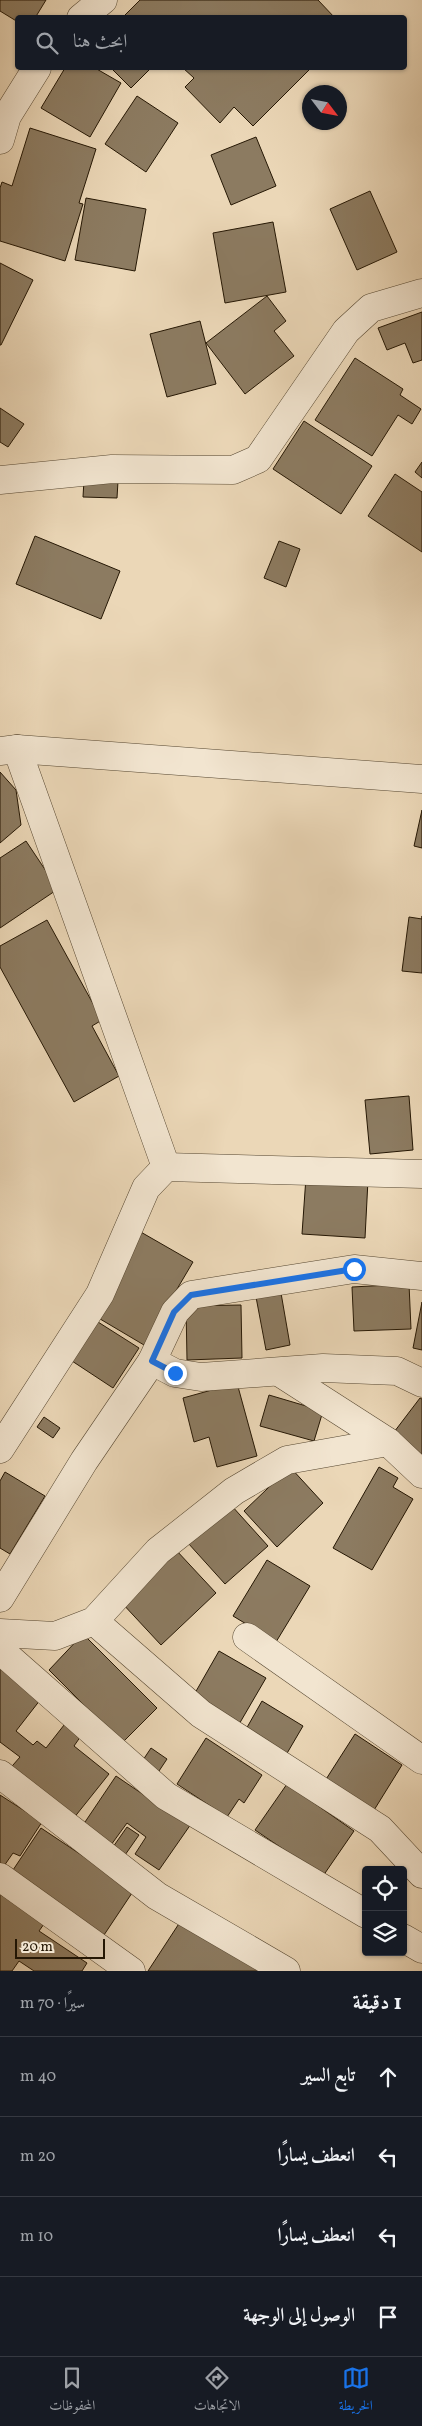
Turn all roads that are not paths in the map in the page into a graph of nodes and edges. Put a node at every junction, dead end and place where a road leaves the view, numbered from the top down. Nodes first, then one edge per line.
1 (103, 0) edge
2 (85, 15) edge
3 (36, 70) edge
4 (2, 122) edge
5 (422, 293) edge
6 (0, 480) edge
7 (8, 750) edge
8 (422, 779) edge
9 (166, 1167) junction
10 (422, 1174) edge
11 (422, 1276) edge
12 (152, 1361) junction
13 (279, 1372) junction
14 (422, 1383) edge
15 (388, 1442) junction
16 (0, 1450) edge
17 (422, 1474) edge
18 (0, 1598) edge
19 (94, 1620) junction
20 (0, 1633) edge
21 (247, 1637) dead end
22 (0, 1650) edge
23 (422, 1760) edge
24 (0, 1774) edge
25 (422, 1874) edge
26 (0, 1877) edge
27 (362, 1912) edge
28 (407, 1941) edge
29 (422, 1950) edge
30 (131, 1971) edge
31 (286, 1971) edge

1 - 2 street
3 - 4 street
5 - 6 street
7 - 8 street
7 - 9 street
9 - 10 street
9 - 16 street
11 - 12 street
12 - 13 street
12 - 18 street
13 - 14 street
13 - 15 street
15 - 17 street
15 - 19 street
19 - 20 street
19 - 25 street
21 - 23 street
22 - 27 street
24 - 31 street
26 - 30 street
28 - 29 street

